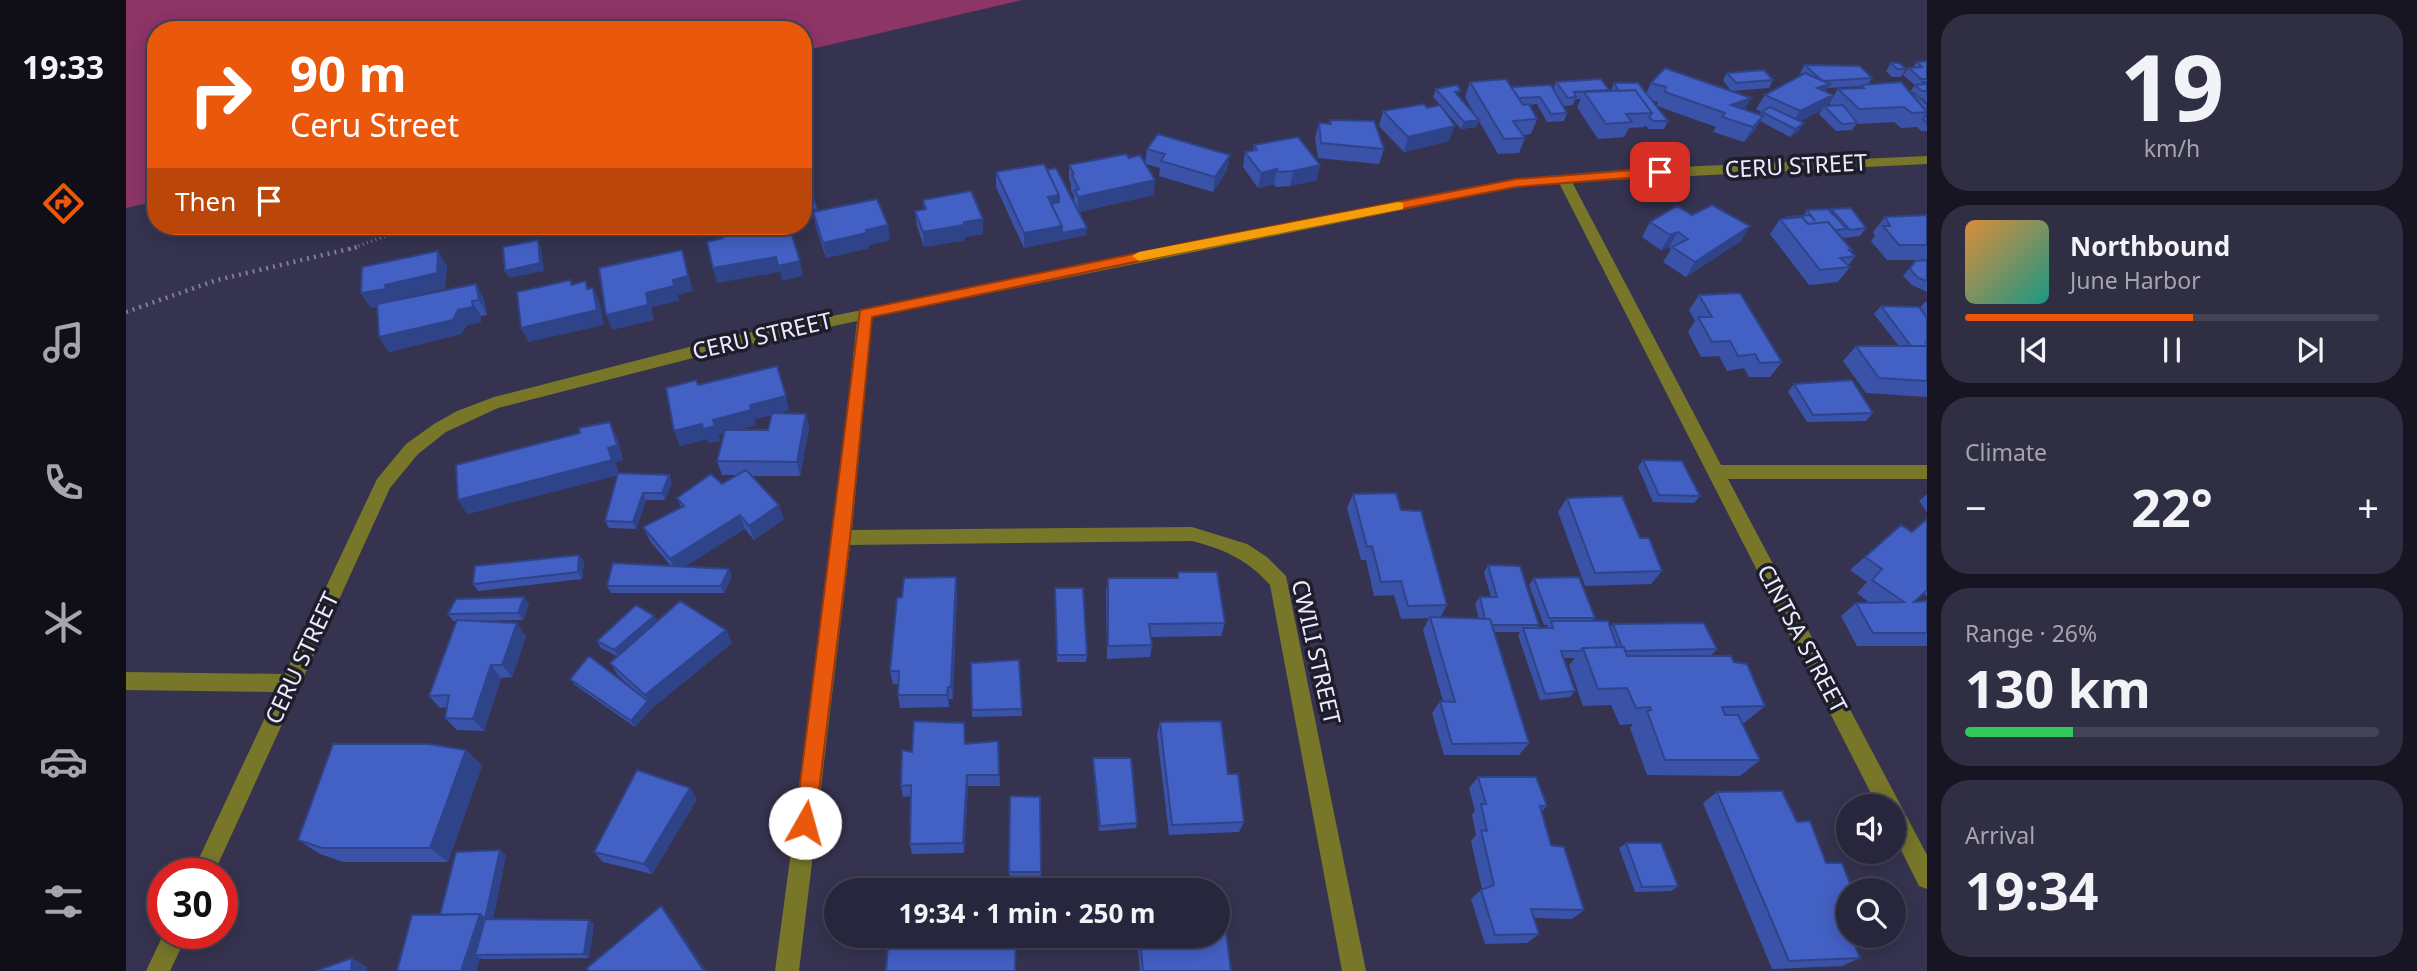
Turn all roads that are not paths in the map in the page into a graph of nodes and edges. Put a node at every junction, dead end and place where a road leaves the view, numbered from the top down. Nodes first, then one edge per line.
1 (1927, 160) edge
2 (1563, 178) junction
3 (865, 314) junction
4 (1715, 472) junction
5 (1927, 472) edge
6 (842, 538) junction
7 (126, 681) edge
8 (290, 683) junction
9 (1882, 794) edge
10 (1906, 837) edge
11 (210, 858) edge
12 (1927, 878) edge
13 (168, 949) edge
14 (158, 971) edge
15 (787, 971) edge
16 (1354, 971) edge

1 - 2 street, CERU STREET
2 - 3 street, CERU STREET
2 - 4 street, CINTSA STREET
3 - 6 street
3 - 8 street, CERU STREET
4 - 5 street
4 - 9 street, CINTSA STREET
6 - 15 street
6 - 16 street, CWILI STREET
7 - 8 street
8 - 11 street, CERU STREET
10 - 12 street
13 - 14 street

